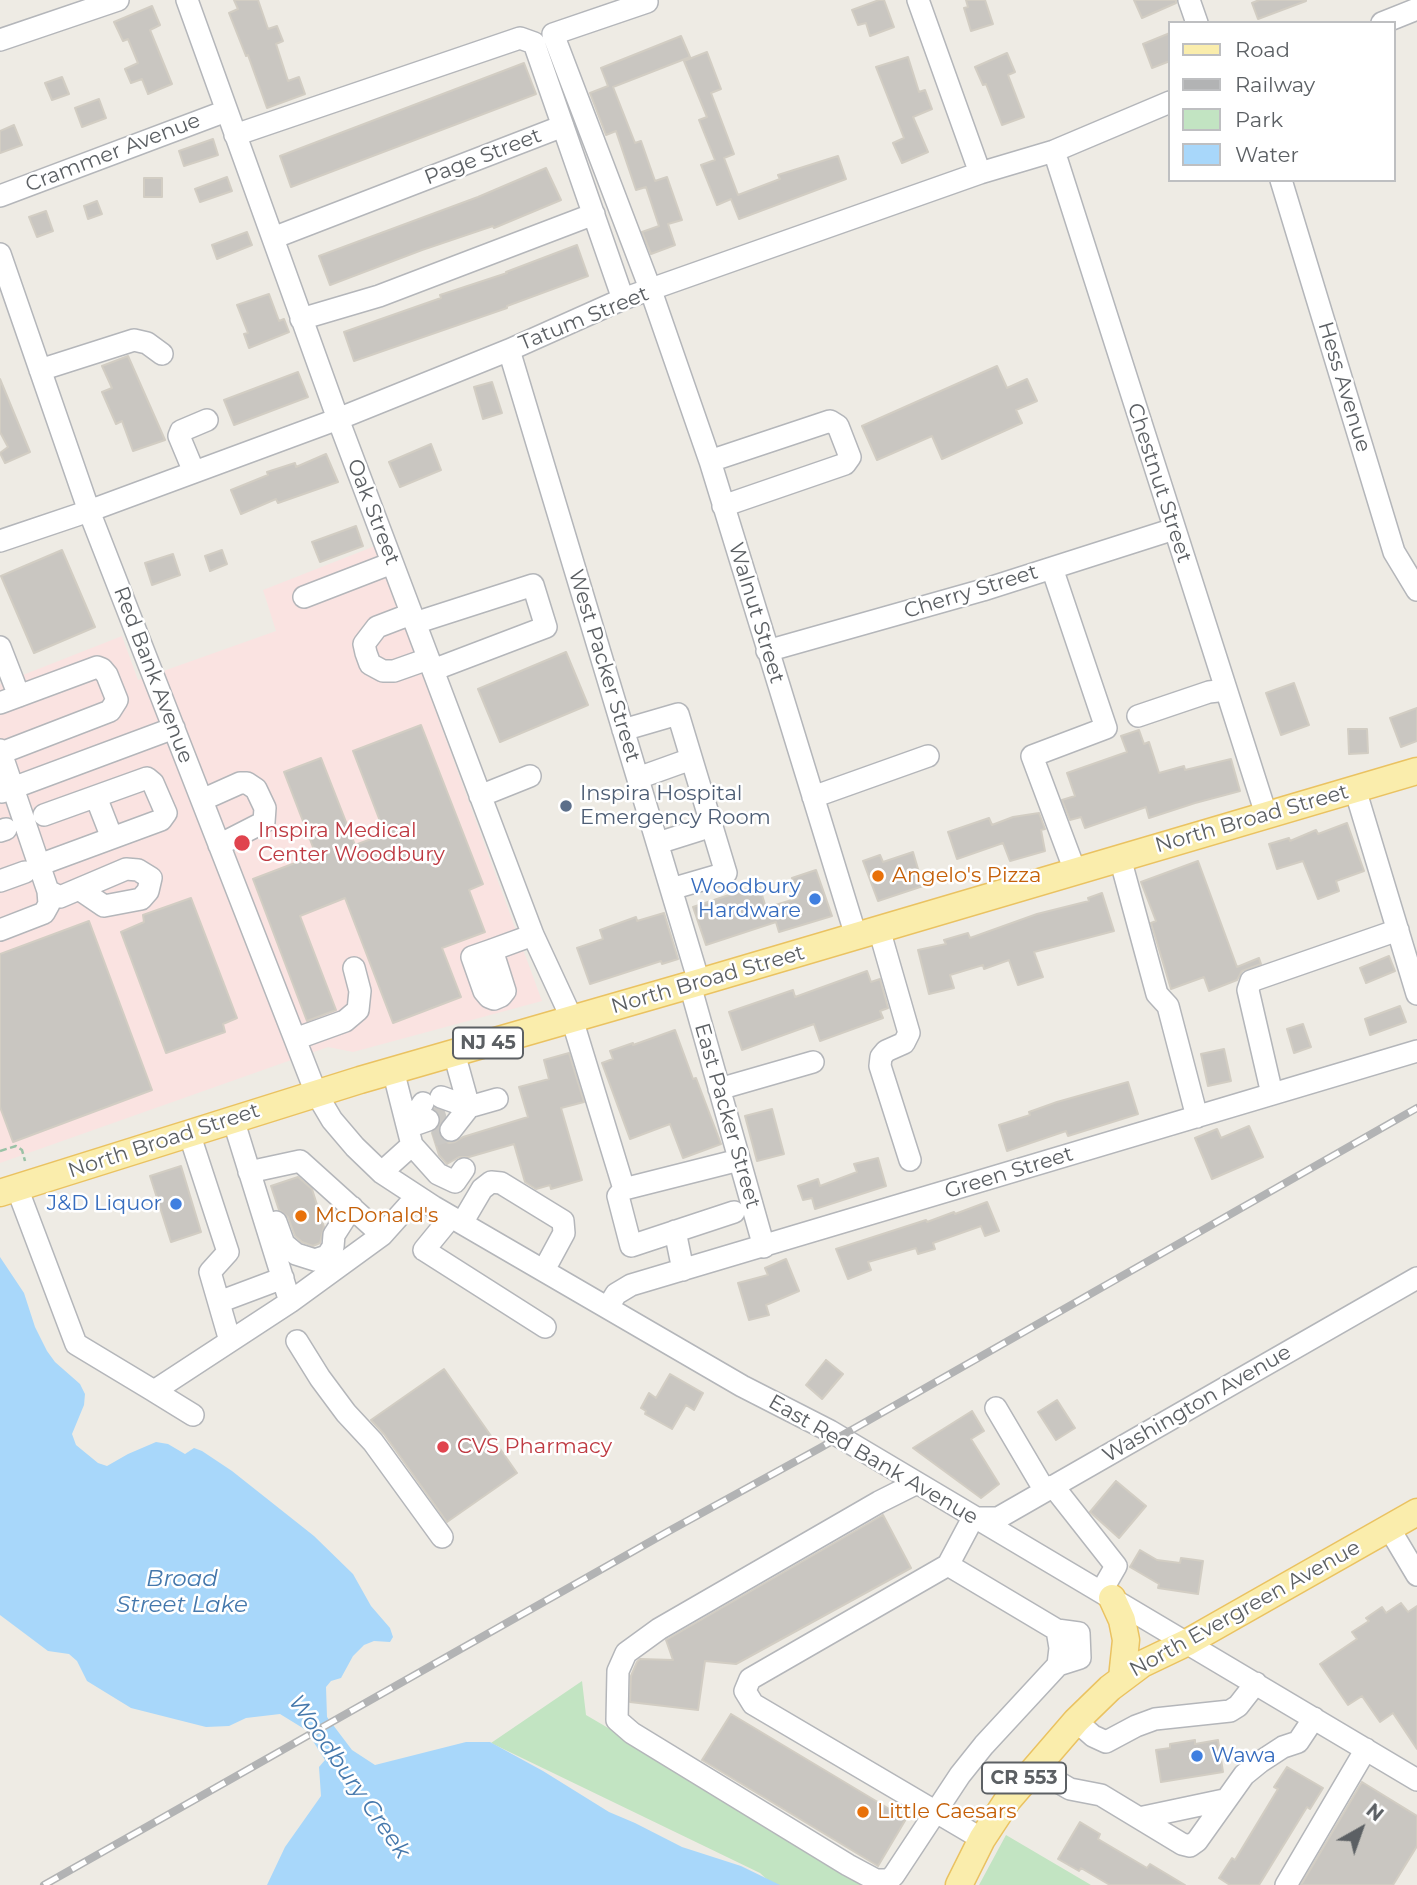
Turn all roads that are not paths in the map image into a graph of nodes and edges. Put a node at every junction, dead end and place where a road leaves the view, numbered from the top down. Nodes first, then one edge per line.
1 (118, 0) edge
2 (187, 0) edge
3 (918, 0) edge
4 (1189, 0) edge
5 (647, 2) dead end
6 (1417, 9) edge
7 (1196, 21) edge
8 (1387, 21) edge
9 (0, 40) edge
10 (1168, 103) edge
11 (226, 111) junction
12 (563, 126) junction
13 (235, 135) junction
14 (1054, 151) junction
15 (980, 173) junction
16 (1282, 182) edge
17 (0, 196) edge
18 (594, 214) junction
19 (272, 238) junction
20 (0, 254) edge
21 (652, 291) junction
22 (623, 299) junction
23 (302, 319) junction
24 (509, 350) junction
25 (162, 354) dead end
26 (40, 370) junction
27 (338, 419) junction
28 (207, 420) dead end
29 (710, 461) junction
30 (194, 472) junction
31 (723, 506) junction
32 (89, 511) junction
33 (1174, 529) junction
34 (0, 541) edge
35 (392, 563) junction
36 (1052, 568) junction
37 (1417, 590) edge
38 (304, 597) dead end
39 (413, 618) junction
40 (0, 647) edge
41 (767, 650) junction
42 (431, 664) junction
43 (1226, 690) junction
44 (9, 700) edge
45 (1138, 716) dead end
46 (174, 728) junction
47 (623, 730) junction
48 (0, 752) edge
49 (928, 756) dead end
50 (691, 759) junction
51 (1417, 771) edge
52 (525, 773) dead end
53 (638, 778) junction
54 (1355, 789) junction
55 (7, 790) edge
56 (478, 790) junction
57 (96, 797) junction
58 (813, 797) junction
59 (202, 800) junction
60 (1266, 814) junction
61 (44, 816) dead end
62 (712, 826) junction
63 (112, 838) junction
64 (658, 843) junction
65 (219, 845) junction
66 (1120, 858) junction
67 (32, 868) junction
68 (1075, 871) junction
69 (0, 881) edge
70 (79, 889) dead end
71 (671, 889) junction
72 (48, 891) junction
73 (0, 930) edge
74 (868, 932) junction
75 (533, 935) junction
76 (1406, 938) edge
77 (492, 950) dead end
78 (354, 968) dead end
79 (695, 984) junction
80 (1417, 994) edge
81 (572, 1019) junction
82 (295, 1039) junction
83 (1417, 1051) edge
84 (454, 1053) junction
85 (813, 1062) dead end
86 (393, 1070) junction
87 (719, 1089) junction
88 (316, 1093) junction
89 (1272, 1094) junction
90 (497, 1099) dead end
91 (469, 1107) junction
92 (1197, 1117) junction
93 (233, 1119) junction
94 (430, 1122) junction
95 (190, 1133) junction
96 (739, 1160) junction
97 (910, 1160) dead end
98 (464, 1169) dead end
99 (249, 1171) junction
100 (382, 1172) junction
101 (624, 1189) junction
102 (8, 1190) edge
103 (256, 1193) junction
104 (417, 1196) junction
105 (352, 1207) junction
106 (734, 1212) dead end
107 (456, 1220) junction
108 (675, 1231) junction
109 (383, 1235) junction
110 (631, 1246) junction
111 (764, 1247) junction
112 (544, 1270) junction
113 (684, 1270) junction
114 (283, 1278) junction
115 (1417, 1278) edge
116 (640, 1282) junction
117 (290, 1302) junction
118 (219, 1303) junction
119 (608, 1307) junction
120 (545, 1327) dead end
121 (297, 1340) dead end
122 (230, 1341) junction
123 (154, 1391) junction
124 (996, 1408) dead end
125 (193, 1415) dead end
126 (917, 1483) junction
127 (1049, 1488) junction
128 (1417, 1512) edge
129 (973, 1518) junction
130 (1390, 1528) junction
131 (442, 1537) dead end
132 (948, 1565) junction
133 (1417, 1575) edge
134 (1106, 1595) junction
135 (1188, 1642) junction
136 (1122, 1678) junction
137 (1256, 1683) junction
138 (1314, 1718) junction
139 (1076, 1721) junction
140 (1366, 1749) junction
141 (1034, 1768) junction
142 (1417, 1780) edge
143 (1224, 1800) junction
144 (935, 1811) junction
145 (1139, 1818) junction
146 (982, 1839) junction
147 (959, 1885) edge
148 (1286, 1885) edge

1 - 9 street
2 - 11 street, Oak Street
3 - 15 street
4 - 7 street
5 - 21 street, Walnut Street
6 - 8 street
10 - 14 street, Tatum Street
11 - 13 street, Oak Street
11 - 17 street, Crammer Avenue
12 - 13 street
12 - 18 street, Page Street
12 - 19 street, Page Street
13 - 19 street, Oak Street
14 - 15 street, Tatum Street
14 - 33 street, Chestnut Street
15 - 21 street, Tatum Street
16 - 37 street, Hess Avenue
18 - 22 street, Page Street
18 - 23 street
19 - 23 street, Oak Street
20 - 26 street, Red Bank Avenue
21 - 22 street, Tatum Street
21 - 29 street, Walnut Street
22 - 24 street, Tatum Street
23 - 27 street, Oak Street
24 - 27 street, Tatum Street
24 - 47 street, West Packer Street
25 - 26 street
26 - 32 street, Red Bank Avenue
27 - 30 street, Tatum Street
27 - 35 street, Oak Street
28 - 30 street
29 - 31 street, Walnut Street
29 - 31 street
30 - 32 street, Tatum Street
31 - 41 street, Walnut Street
32 - 34 street, Tatum Street
32 - 46 street, Red Bank Avenue
33 - 36 street, Cherry Street
33 - 43 street, Chestnut Street
35 - 38 street
35 - 39 street, Oak Street
36 - 41 street, Cherry Street
36 - 68 street
39 - 42 street, Oak Street
39 - 42 street
39 - 42 street
40 - 44 street
41 - 58 street, Walnut Street
42 - 56 street, Oak Street
43 - 45 street
43 - 60 street, Chestnut Street
44 - 48 street
46 - 55 street
46 - 59 street, Red Bank Avenue
47 - 50 street
47 - 53 street, West Packer Street
48 - 55 street
49 - 58 street
50 - 53 street
50 - 62 street
51 - 54 main road, North Broad Street / NJ 45
52 - 56 street
53 - 64 street, West Packer Street
54 - 60 main road, North Broad Street / NJ 45
54 - 76 street
55 - 67 street
56 - 75 street, Oak Street
57 - 61 street
57 - 63 street
57 - 63 street
58 - 74 street, Walnut Street
59 - 65 street, Red Bank Avenue
59 - 65 street
60 - 66 main road, North Broad Street / NJ 45
62 - 64 street
62 - 71 street
63 - 67 street
64 - 71 street, West Packer Street
65 - 82 street, Red Bank Avenue
66 - 68 main road, North Broad Street / NJ 45
66 - 92 street
67 - 69 street
67 - 72 street
68 - 74 main road, North Broad Street / NJ 45
70 - 72 street
71 - 79 street, West Packer Street
72 - 73 street
74 - 79 main road, North Broad Street / NJ 45
74 - 97 street, Walnut Street
75 - 77 street
75 - 81 street, Oak Street
76 - 80 street
76 - 89 street
78 - 82 street
79 - 81 main road, North Broad Street / NJ 45
79 - 87 street, East Packer Street
81 - 84 main road, North Broad Street / NJ 45
81 - 101 street, Oak Street
82 - 88 street, Red Bank Avenue
83 - 89 street, Green Street
84 - 86 main road, North Broad Street / NJ 45
84 - 91 street
85 - 87 street
86 - 88 main road, North Broad Street / NJ 45
86 - 94 street
87 - 96 street, East Packer Street
88 - 93 main road, North Broad Street / NJ 45
88 - 100 street, East Red Bank Avenue
89 - 92 street, Green Street
90 - 91 street
91 - 94 street
92 - 111 street, Green Street
93 - 95 main road, North Broad Street / NJ 45
93 - 99 street
94 - 98 street
94 - 100 street
95 - 102 main road, North Broad Street / NJ 45
95 - 118 street
96 - 101 street
96 - 111 street, East Packer Street
99 - 103 street
99 - 105 street
100 - 104 street, East Red Bank Avenue
101 - 110 street, Oak Street
102 - 123 street
103 - 105 street
103 - 114 street
104 - 107 street, East Red Bank Avenue
104 - 109 street
105 - 109 street
106 - 108 street
107 - 112 street, East Red Bank Avenue
107 - 112 street
107 - 120 street
108 - 110 street
108 - 113 street
109 - 117 street
110 - 116 street
111 - 113 street, Green Street
112 - 119 street, East Red Bank Avenue
113 - 116 street, Green Street
114 - 117 street
114 - 118 street
115 - 127 street, Washington Avenue
116 - 119 street, Green Street
117 - 122 street
118 - 122 street
119 - 126 street, East Red Bank Avenue
121 - 131 street
122 - 123 street
123 - 125 street
124 - 127 street
126 - 129 street, East Red Bank Avenue
126 - 144 street
127 - 129 street, Washington Avenue
127 - 134 street
128 - 130 main road, North Evergreen Avenue / CR 553
129 - 132 street
129 - 134 street, East Red Bank Avenue
130 - 133 street
130 - 135 main road, North Evergreen Avenue / CR 553
132 - 144 street
132 - 144 street
134 - 135 street, East Red Bank Avenue
134 - 136 main road
135 - 136 main road, North Evergreen Avenue / CR 553
135 - 137 street, East Red Bank Avenue
136 - 139 main road, North Evergreen Avenue / CR 553
137 - 138 street, East Red Bank Avenue
137 - 139 street
138 - 140 street, East Red Bank Avenue
138 - 143 street
139 - 141 main road, North Evergreen Avenue / CR 553
140 - 142 street, East Red Bank Avenue
140 - 148 street
141 - 145 street
141 - 146 main road, North Evergreen Avenue / CR 553
143 - 145 street
143 - 145 street
144 - 146 street
146 - 147 main road, North Evergreen Avenue / CR 553

